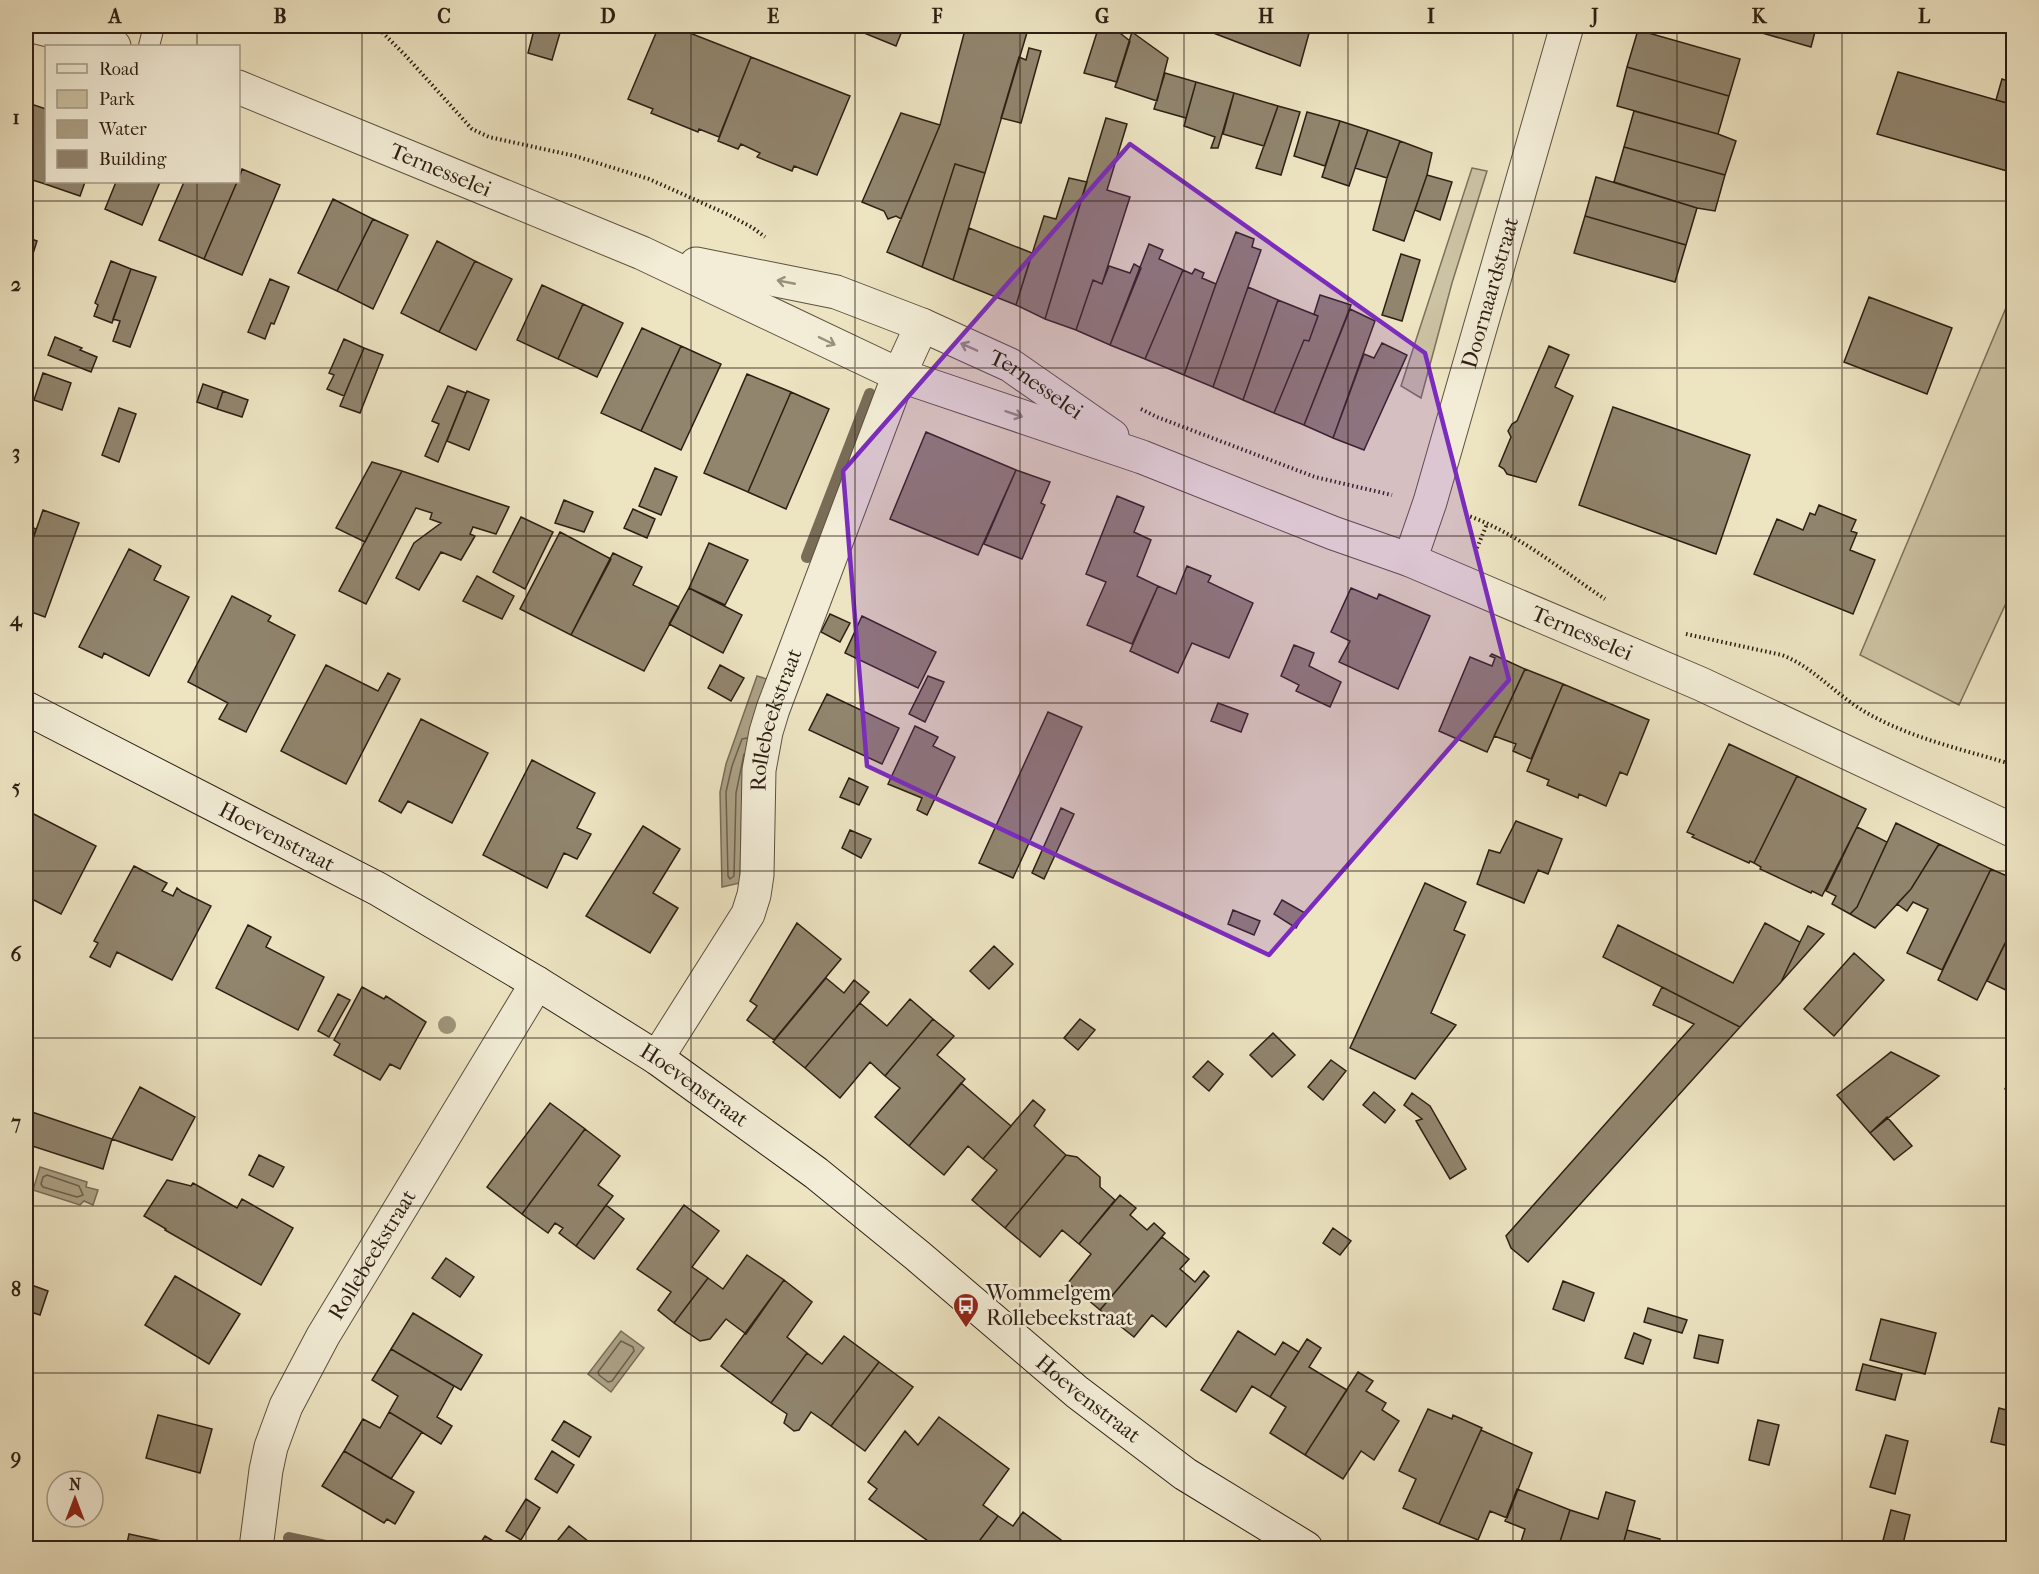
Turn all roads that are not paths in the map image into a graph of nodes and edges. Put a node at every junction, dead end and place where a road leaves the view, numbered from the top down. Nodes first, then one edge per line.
1 (32, 26) edge
2 (154, 26) edge
3 (1567, 26) edge
4 (110, 45) edge
5 (149, 45) edge
6 (240, 88) edge
7 (642, 253) junction
8 (922, 326) junction
9 (899, 375) junction
10 (1142, 458) junction
11 (1410, 560) junction
12 (26, 708) edge
13 (2013, 831) edge
14 (537, 982) junction
15 (657, 1058) junction
16 (256, 1548) edge
17 (1306, 1548) edge

1 - 4 street
2 - 5 lane
3 - 11 street, Doornaardstraat
6 - 7 street, Ternesselei
8 -> 7 street, Ternesselei
7 -> 9 street, Ternesselei
8 - 9 street
10 -> 8 street, Ternesselei
9 -> 10 street, Ternesselei
9 - 15 street, Rollebeekstraat
10 - 11 street, Ternesselei
11 - 13 street, Ternesselei
12 - 14 street, Hoevenstraat
14 - 15 street, Hoevenstraat
14 - 16 street, Rollebeekstraat
15 - 17 street, Hoevenstraat

